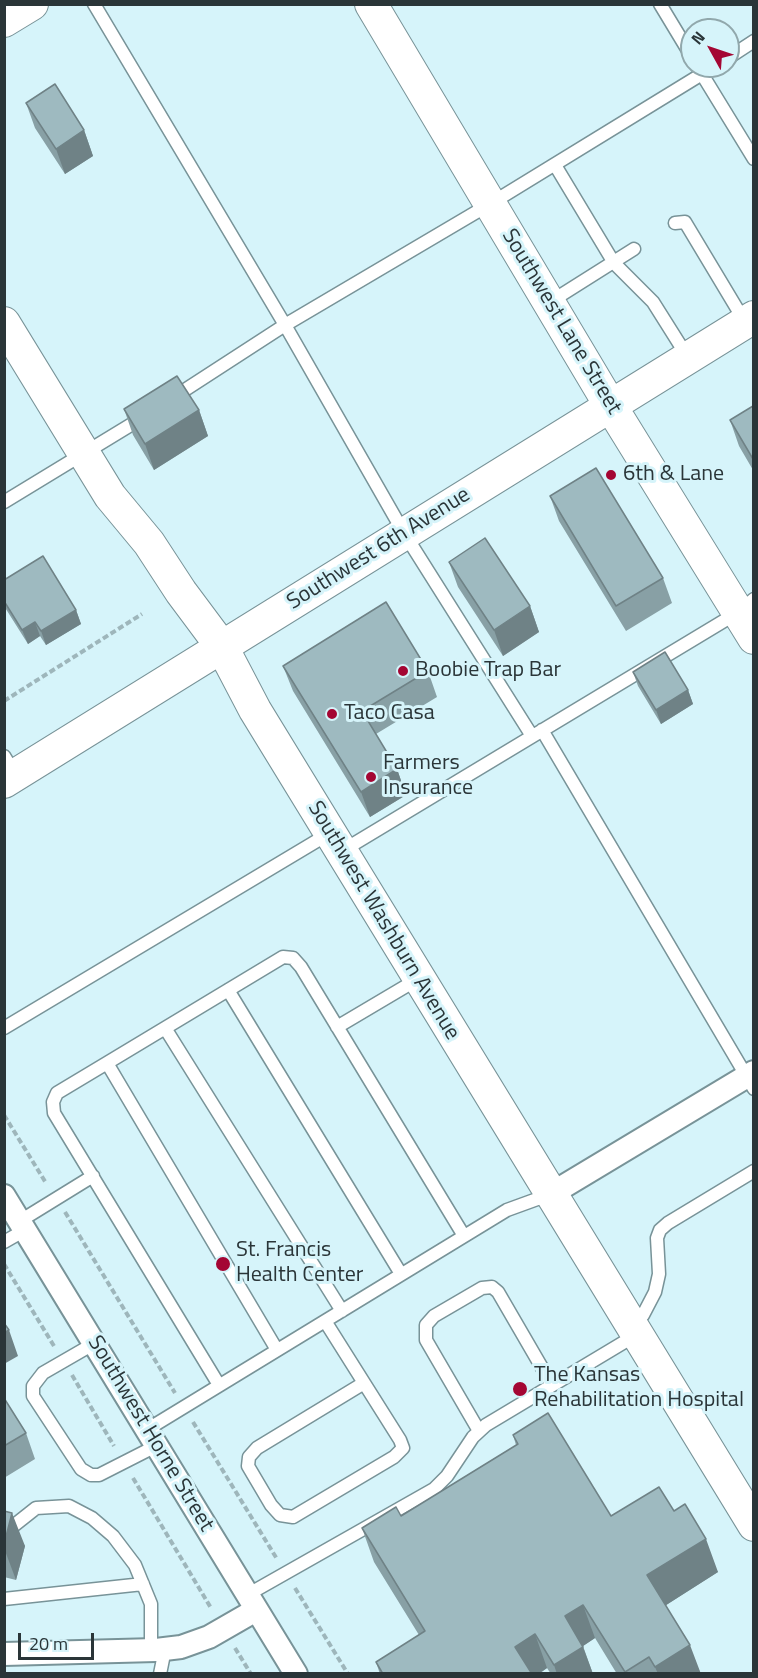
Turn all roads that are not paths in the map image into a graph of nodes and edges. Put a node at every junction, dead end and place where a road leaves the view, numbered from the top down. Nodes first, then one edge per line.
1 (32, 4) edge
2 (94, 4) edge
3 (371, 4) edge
4 (660, 4) edge
5 (4, 21) edge
6 (680, 37) edge
7 (753, 42) edge
8 (740, 50) edge
9 (688, 78) edge
10 (705, 78) edge
11 (753, 159) edge
12 (555, 165) junction
13 (490, 204) junction
14 (675, 223) dead end
15 (634, 249) dead end
16 (614, 263) junction
17 (549, 302) junction
18 (749, 320) edge
19 (4, 323) edge
20 (285, 325) junction
21 (688, 357) junction
22 (610, 405) junction
23 (84, 453) junction
24 (4, 502) edge
25 (404, 533) junction
26 (748, 617) edge
27 (222, 647) junction
28 (537, 733) junction
29 (8, 771) edge
30 (336, 842) junction
31 (418, 979) junction
32 (228, 990) junction
33 (337, 1027) junction
34 (4, 1028) edge
35 (165, 1028) junction
36 (107, 1063) junction
37 (751, 1079) edge
38 (753, 1172) edge
39 (93, 1176) junction
40 (551, 1194) junction
41 (4, 1196) edge
42 (23, 1225) junction
43 (464, 1236) junction
44 (4, 1242) edge
45 (401, 1275) junction
46 (342, 1311) junction
47 (325, 1321) junction
48 (635, 1331) junction
49 (96, 1343) junction
50 (277, 1350) junction
51 (364, 1383) junction
52 (219, 1385) junction
53 (552, 1385) junction
54 (479, 1431) junction
55 (153, 1437) junction
56 (753, 1525) edge
57 (4, 1539) edge
58 (143, 1584) junction
59 (4, 1599) edge
60 (251, 1602) junction
61 (158, 1649) junction
62 (4, 1654) edge
63 (160, 1674) edge
64 (296, 1674) edge

1 - 5 main road
2 - 20 lane
3 - 13 main road, Southwest Lane Street
4 - 6 lane
7 - 8 lane
9 - 12 lane
10 - 11 lane
12 - 13 lane
12 - 16 lane
13 - 17 main road, Southwest Lane Street
13 - 20 lane
14 - 18 lane
15 - 16 lane
16 - 17 lane
16 - 21 lane
17 - 22 main road, Southwest Lane Street
18 - 21 main road, Southwest 6th Avenue
19 - 23 main road, Southwest Washburn Avenue
20 - 23 lane
20 - 25 lane
21 - 22 main road, Southwest 6th Avenue
22 - 25 main road, Southwest 6th Avenue
22 - 26 main road, Southwest Lane Street
23 - 24 lane
23 - 27 main road, Southwest Washburn Avenue
25 - 27 main road, Southwest 6th Avenue
25 - 28 lane
26 - 28 lane
27 - 29 main road, Southwest 6th Avenue
27 - 30 main road, Southwest Washburn Avenue
28 - 30 lane
28 - 37 lane
30 - 31 main road, Southwest Washburn Avenue
30 - 34 lane
31 - 33 lane
31 - 40 main road, Southwest Washburn Avenue
32 - 33 lane
32 - 35 lane
32 - 45 lane
33 - 43 lane
35 - 36 lane
35 - 46 lane
36 - 39 lane
36 - 50 lane
37 - 40 street
38 - 48 lane
39 - 42 lane
39 - 52 lane
40 - 43 lane
40 - 48 main road, Southwest Washburn Avenue
41 - 42 street, Southwest Horne Street
42 - 44 lane
42 - 49 street, Southwest Horne Street
43 - 45 lane
45 - 46 lane
46 - 47 lane
47 - 50 lane
47 - 51 lane
48 - 53 lane
48 - 56 main road, Southwest Washburn Avenue
49 - 55 street, Southwest Horne Street
49 - 55 lane
50 - 52 lane
51 - 51 lane
52 - 55 lane
53 - 54 lane
53 - 54 lane
54 - 60 lane
55 - 60 street, Southwest Horne Street
57 - 58 lane
58 - 59 lane
58 - 61 lane
60 - 61 street
60 - 64 street, Southwest Horne Street
61 - 62 street
61 - 63 lane

